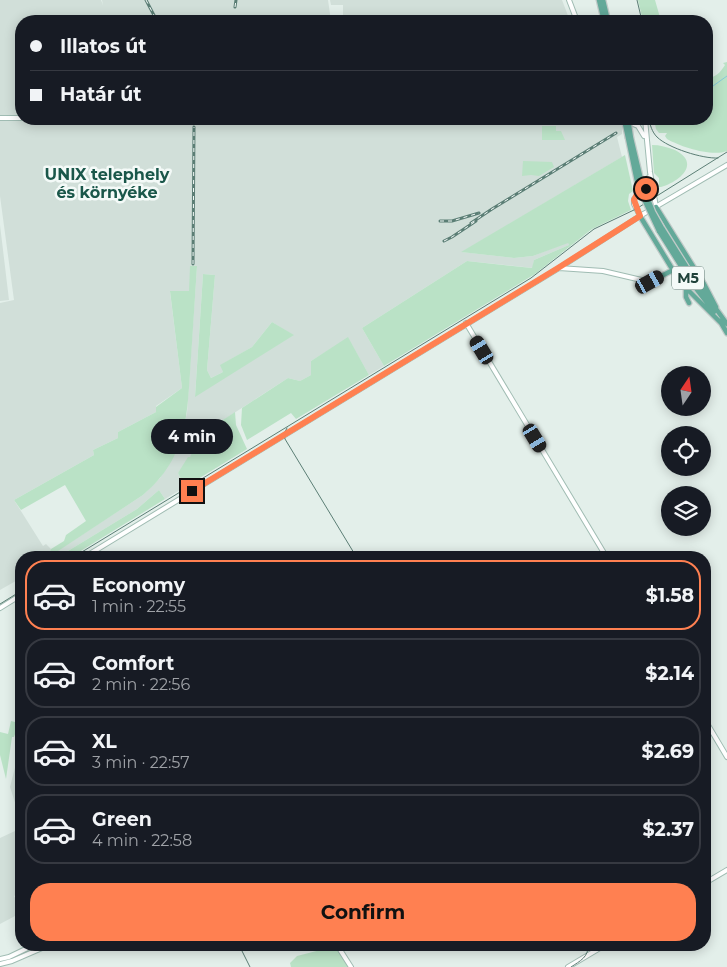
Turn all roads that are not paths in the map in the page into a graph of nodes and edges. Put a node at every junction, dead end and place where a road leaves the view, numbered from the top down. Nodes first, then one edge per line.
1 (569, 0) edge
2 (600, 0) edge
3 (575, 15) edge
4 (605, 15) edge
5 (0, 118) edge
6 (15, 118) edge
7 (627, 125) edge
8 (636, 125) edge
9 (645, 127) edge
10 (646, 141) junction
11 (727, 165) edge
12 (650, 172) junction
13 (656, 207) junction
14 (640, 216) junction
15 (661, 229) junction
16 (570, 261) junction
17 (558, 268) junction
18 (577, 268) junction
19 (674, 270) junction
20 (650, 282) joint
21 (686, 288) junction
22 (685, 295) junction
23 (678, 296) dead end
24 (689, 303) dead end
25 (716, 307) junction
26 (466, 323) junction
27 (721, 323) junction
28 (727, 324) edge
29 (727, 333) edge
30 (94, 551) edge
31 (603, 551) edge
32 (15, 599) edge
33 (0, 608) edge
34 (711, 730) edge
35 (727, 757) edge
36 (727, 870) edge
37 (711, 879) edge
38 (22, 951) edge
39 (35, 951) edge
40 (342, 951) edge
41 (595, 951) edge
42 (0, 959) edge
43 (0, 964) edge
44 (351, 967) edge
45 (568, 967) edge

1 - 3 street
2 - 4 main road
5 - 6 street
7 - 15 main road, M5, bridge
8 - 10 street
9 - 10 street
10 - 12 street
11 - 13 street
12 - 13 street
12 - 14 street
13 - 14 street
13 - 25 main road
14 - 16 street
14 - 19 main road
15 - 25 main road, M5
15 - 27 main road, M5
16 - 17 street
16 - 18 street
17 - 18 street
17 - 26 street
18 - 20 street
19 - 20 main road
19 - 21 main road
21 - 22 main road
21 - 27 main road
22 - 23 main road
22 - 24 main road
25 - 28 main road, M5
26 - 30 street
26 - 31 street
27 - 29 main road, M5
32 - 33 street
34 - 35 street
36 - 37 street
38 - 42 street
39 - 43 street
40 - 44 street
41 - 45 street

